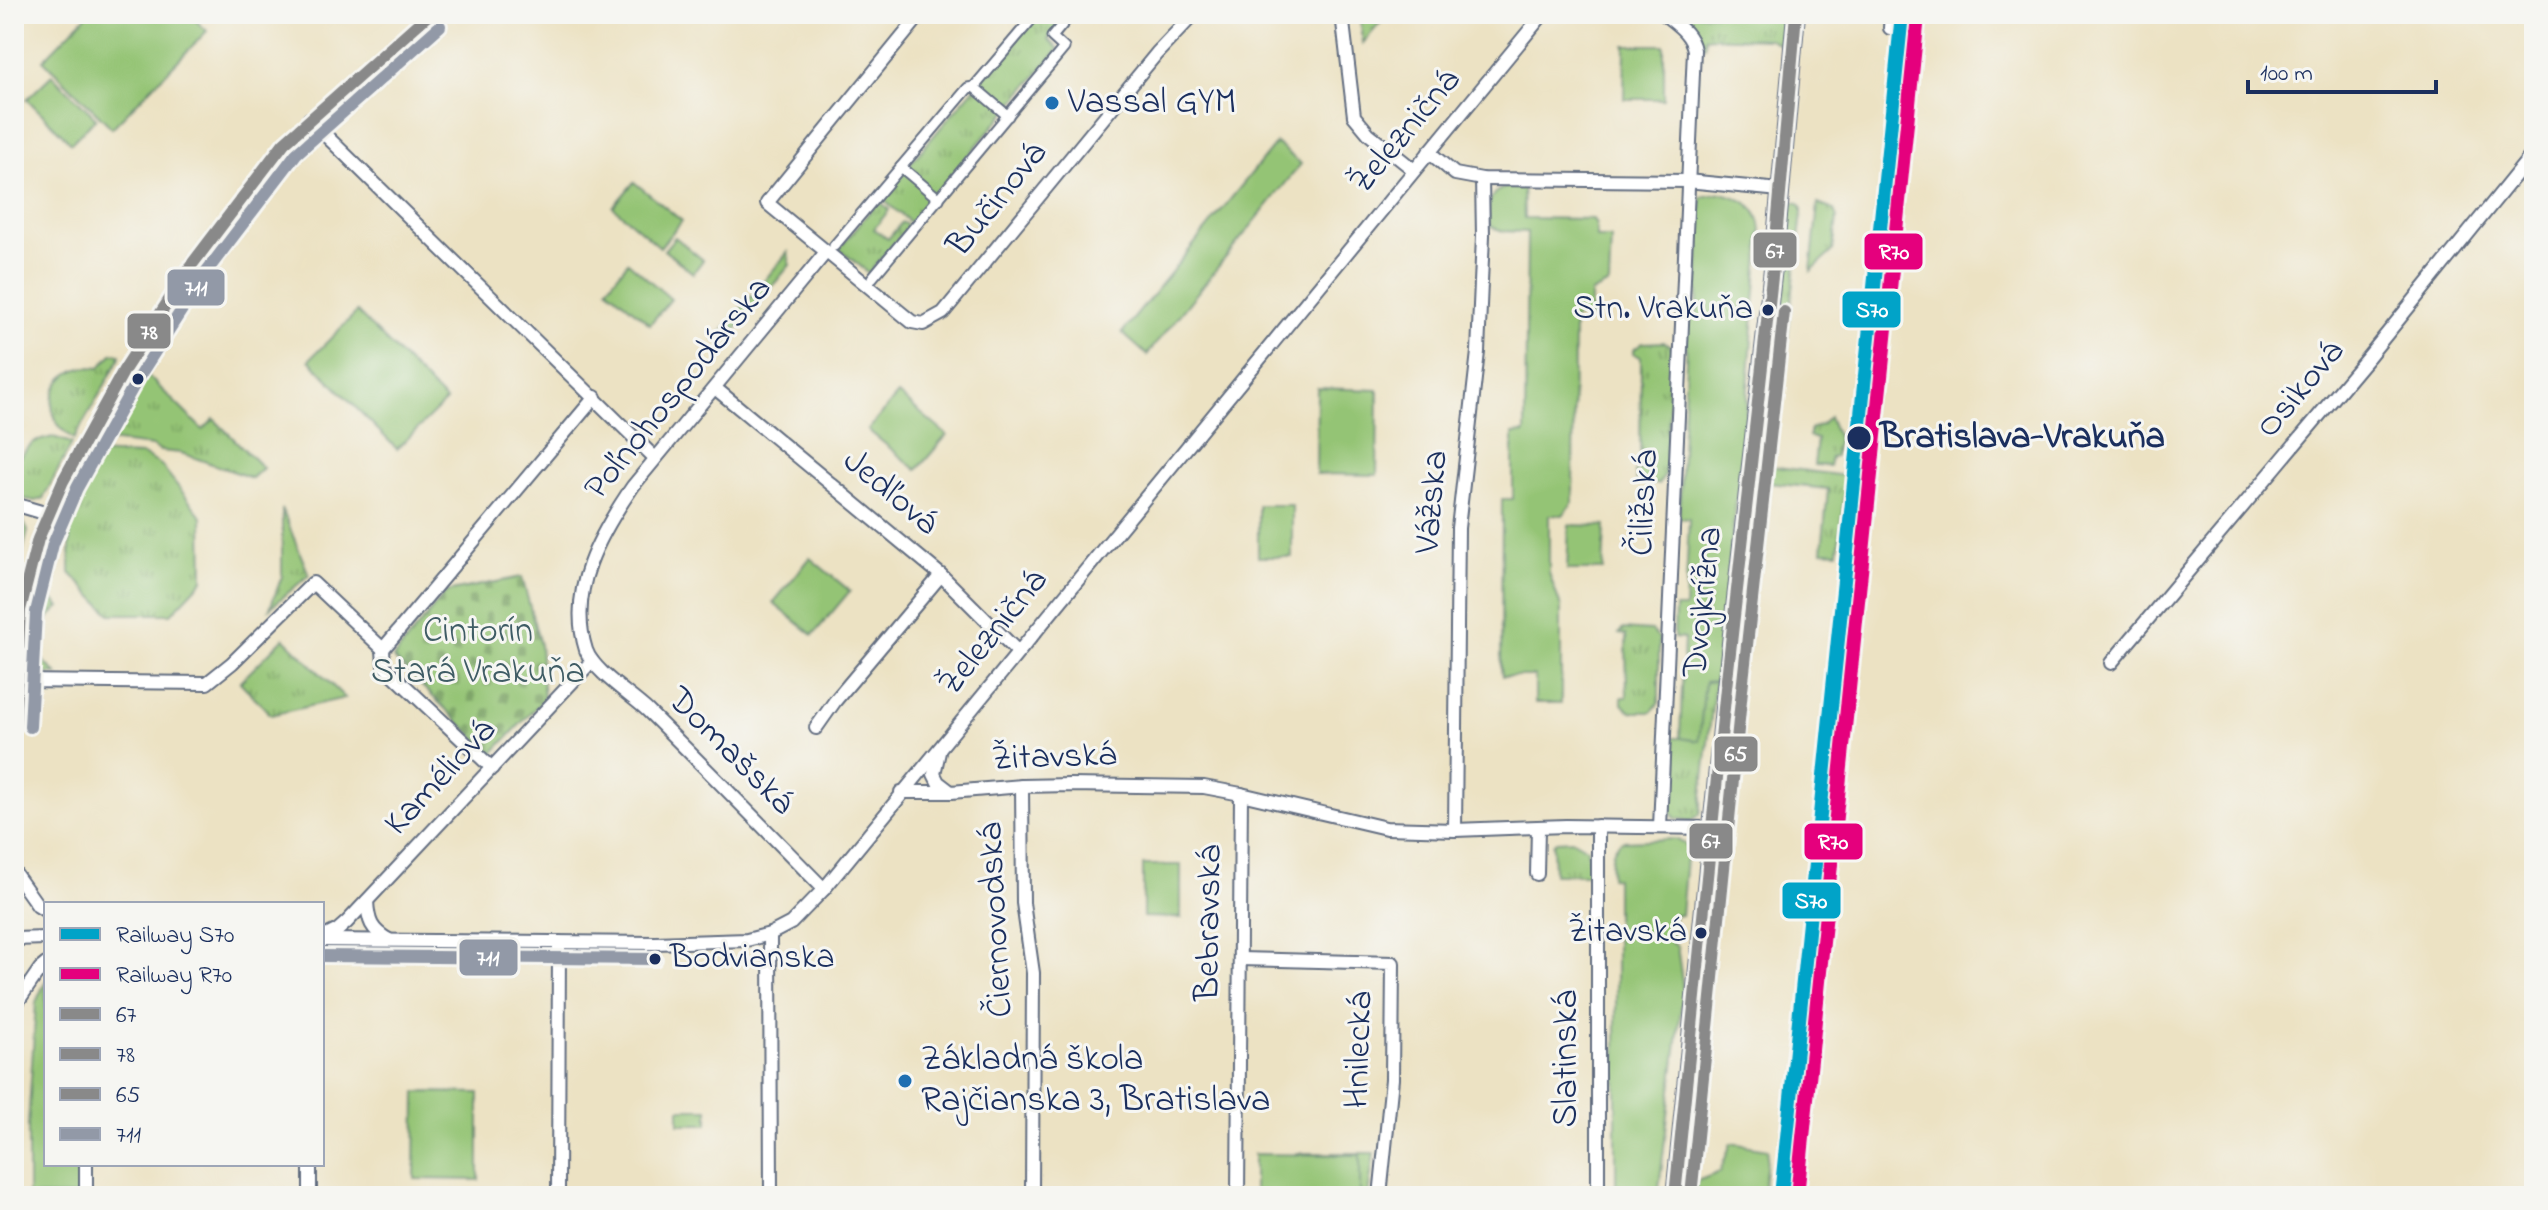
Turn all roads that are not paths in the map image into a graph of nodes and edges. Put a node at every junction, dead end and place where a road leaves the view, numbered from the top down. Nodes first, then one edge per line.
1 (429, 14) edge
2 (921, 14) edge
3 (1036, 14) edge
4 (1194, 14) edge
5 (1342, 14) edge
6 (1543, 14) edge
7 (1664, 14) edge
8 (1796, 14) edge
9 (1891, 14) edge
10 (1066, 16) edge
11 (1890, 28) dead end
12 (974, 87) junction
13 (1008, 116) junction
14 (309, 119) junction
15 (1429, 152) junction
16 (2534, 152) edge
17 (901, 167) junction
18 (1414, 170) junction
19 (1482, 179) junction
20 (1687, 181) junction
21 (1780, 190) junction
22 (939, 199) junction
23 (830, 249) junction
24 (872, 278) dead end
25 (715, 388) junction
26 (595, 397) junction
27 (655, 458) junction
28 (14, 504) edge
29 (48, 514) junction
30 (941, 575) junction
31 (383, 649) junction
32 (1018, 652) junction
33 (592, 661) junction
34 (2111, 663) dead end
35 (17, 681) junction
36 (14, 726) edge
37 (816, 728) dead end
38 (943, 741) junction
39 (492, 768) junction
40 (1022, 786) junction
41 (901, 792) junction
42 (951, 792) junction
43 (1241, 794) junction
44 (1598, 826) junction
45 (1660, 827) junction
46 (1538, 828) junction
47 (1712, 828) junction
48 (1455, 830) junction
49 (14, 872) edge
50 (1537, 874) dead end
51 (824, 889) junction
52 (367, 901) junction
53 (44, 910) edge
54 (770, 934) junction
55 (44, 938) edge
56 (324, 938) edge
57 (14, 939) edge
58 (324, 939) edge
59 (391, 941) junction
60 (559, 942) junction
61 (1240, 959) junction
62 (44, 966) edge
63 (14, 1007) edge
64 (86, 1166) edge
65 (310, 1166) edge
66 (310, 1189) edge
67 (86, 1196) edge
68 (558, 1196) edge
69 (771, 1196) edge
70 (1032, 1196) edge
71 (1238, 1196) edge
72 (1380, 1196) edge
73 (1598, 1196) edge
74 (1675, 1196) edge

1 - 14 street
2 - 23 street, Bučinová
3 - 12 street, Poľnohospodárska
4 - 23 street, Bučinová
5 - 18 street
6 - 15 street, Železničná
7 - 20 street, Čiližská
8 - 21 street, Dvojkrížna
9 - 11 street
10 - 13 street
12 - 13 street
12 - 17 street, Poľnohospodárska
13 - 22 street
14 - 26 street
14 - 29 street
15 - 18 street, Železničná
15 - 19 street
16 - 34 street, Osiková
17 - 22 street
17 - 23 street, Poľnohospodárska
18 - 32 street, Železničná
19 - 20 street
19 - 48 street, Vážska
20 - 21 street
20 - 45 street, Čiližská
21 - 47 street, Dvojkrížna
22 - 24 street
23 - 25 street, Poľnohospodárska
25 - 27 street, Poľnohospodárska
25 - 30 street, Jedľová
26 - 27 street
26 - 31 street
27 - 33 street, Poľnohospodárska
28 - 29 street
29 - 35 street
30 - 32 street, Jedľová
30 - 37 street
31 - 35 street
31 - 39 street
32 - 38 street, Železničná
33 - 39 street, Kaméliová
33 - 51 street, Domašská
35 - 36 street
38 - 41 street, Železničná
38 - 42 street, Žitavská
39 - 52 street, Kaméliová
40 - 42 street, Žitavská
40 - 43 street, Žitavská
40 - 70 street, Čiernovodská
41 - 42 street, Žitavská
41 - 51 street, Železničná
43 - 48 street, Žitavská
43 - 61 street, Bebravská
44 - 45 street, Žitavská
44 - 46 street, Žitavská
44 - 73 street, Slatinská
45 - 47 street, Žitavská
46 - 48 street, Žitavská
46 - 50 street
47 - 74 street, Dvojkrížna
49 - 53 street
51 - 54 street, Železničná
52 - 56 street, Kaméliová
52 - 59 street
54 - 60 street, Železničná
54 - 69 street
55 - 57 street
58 - 59 street, Železničná
59 - 60 street, Železničná
60 - 68 street
61 - 71 street, Bebravská
61 - 72 street, Hnilecká
62 - 63 street
64 - 67 street
65 - 66 street

